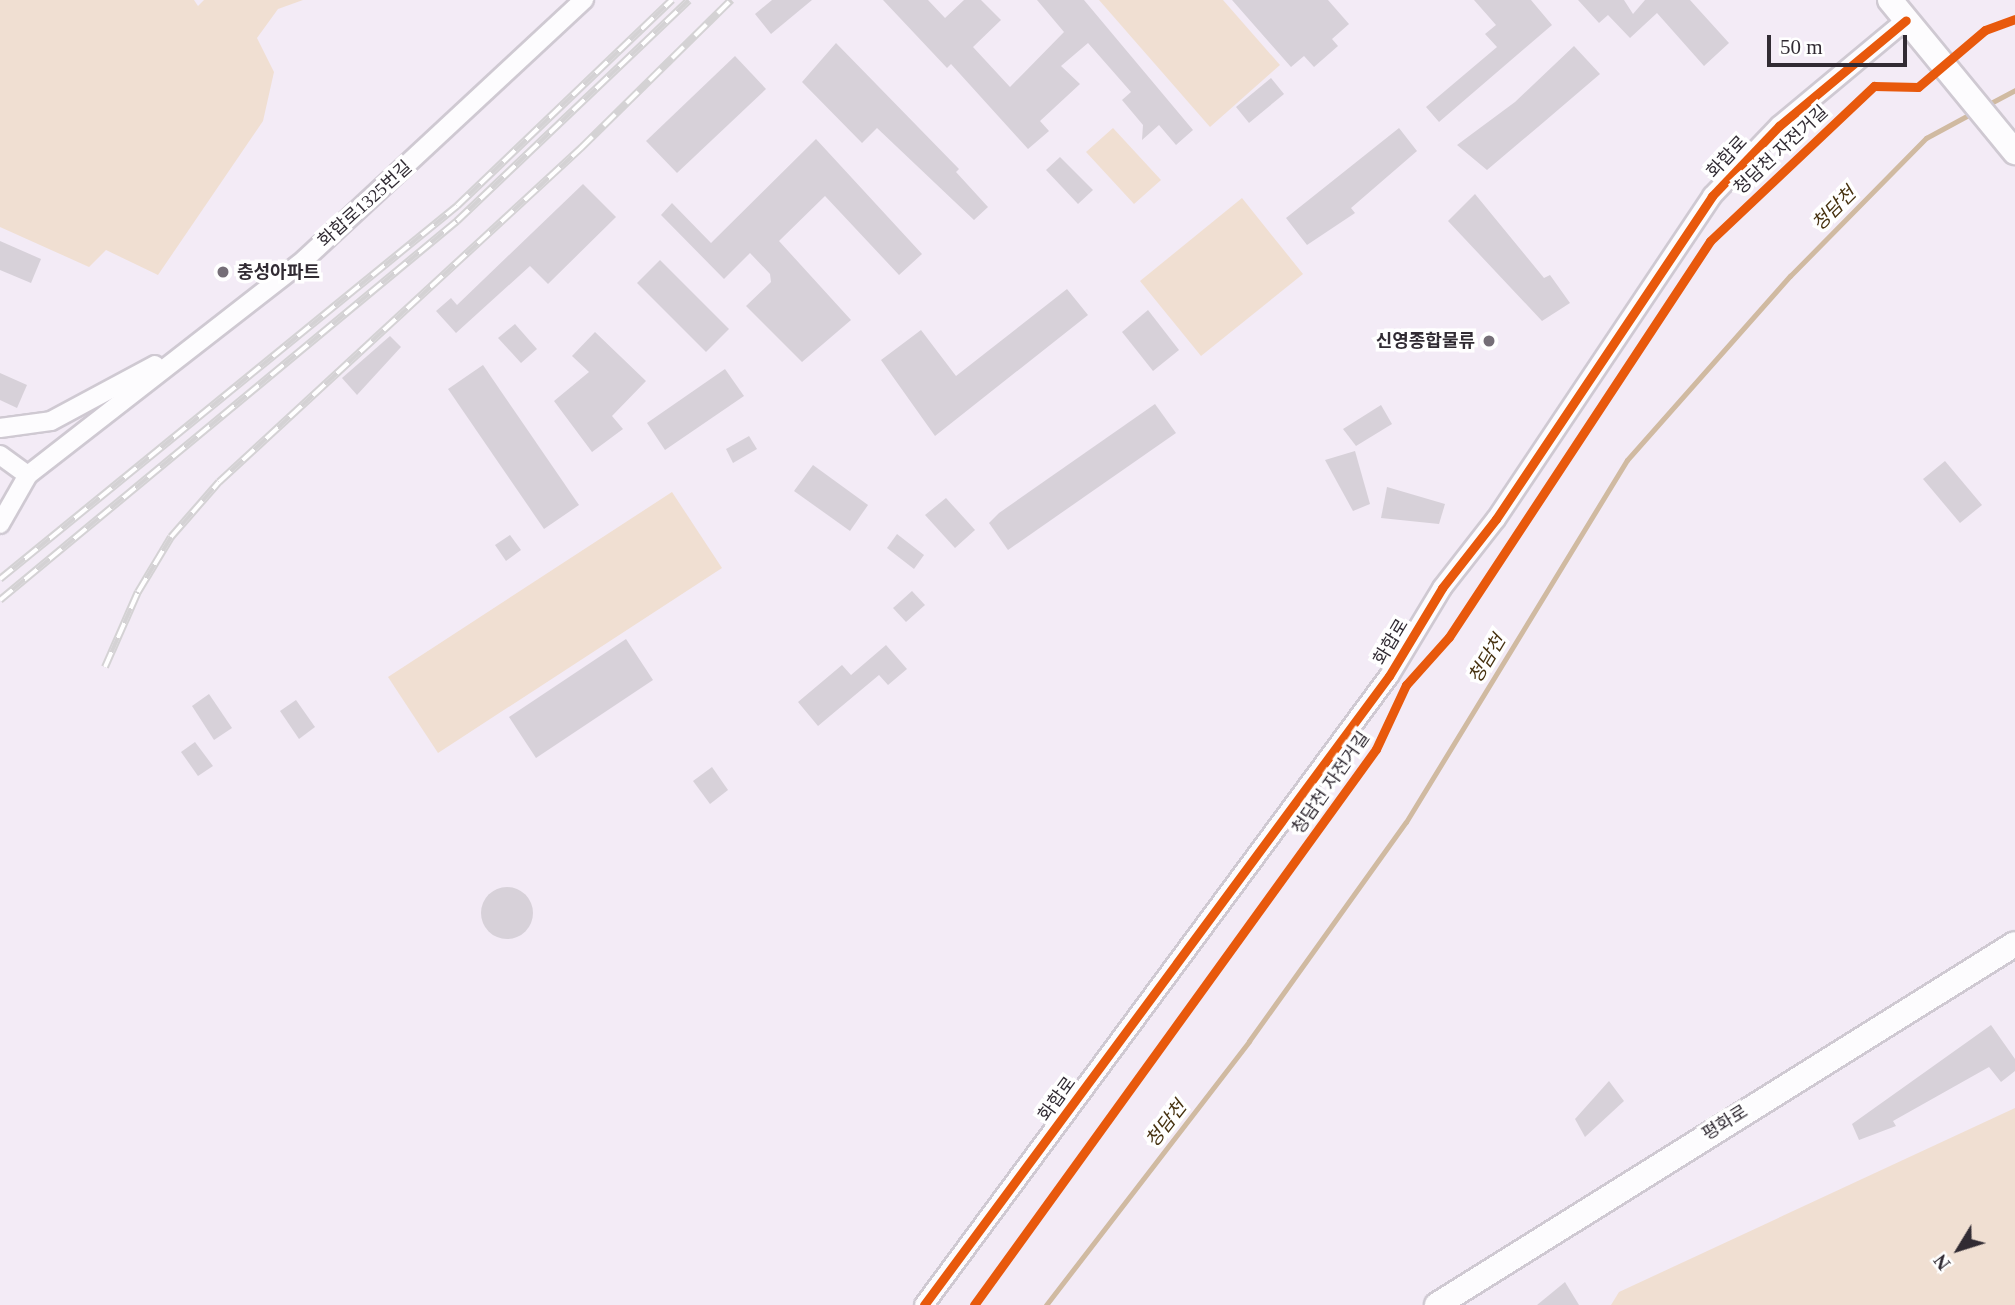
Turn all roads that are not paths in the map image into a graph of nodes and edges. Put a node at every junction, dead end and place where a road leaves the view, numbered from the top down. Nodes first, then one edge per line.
1 (584, 0) edge
2 (1890, 0) edge
3 (1906, 20) junction
4 (2015, 152) edge
5 (204, 338) junction
6 (0, 428) edge
7 (0, 455) edge
8 (29, 475) junction
9 (0, 524) edge
10 (2015, 944) edge
11 (924, 1305) edge
12 (1437, 1305) edge

1 - 5 street, 화합로1325번길
2 - 3 main road
3 - 4 main road
3 - 11 street, 화합로
5 - 6 street
5 - 8 street, 화합로1325번길
7 - 8 street
8 - 9 street
10 - 12 main road, 평화로

